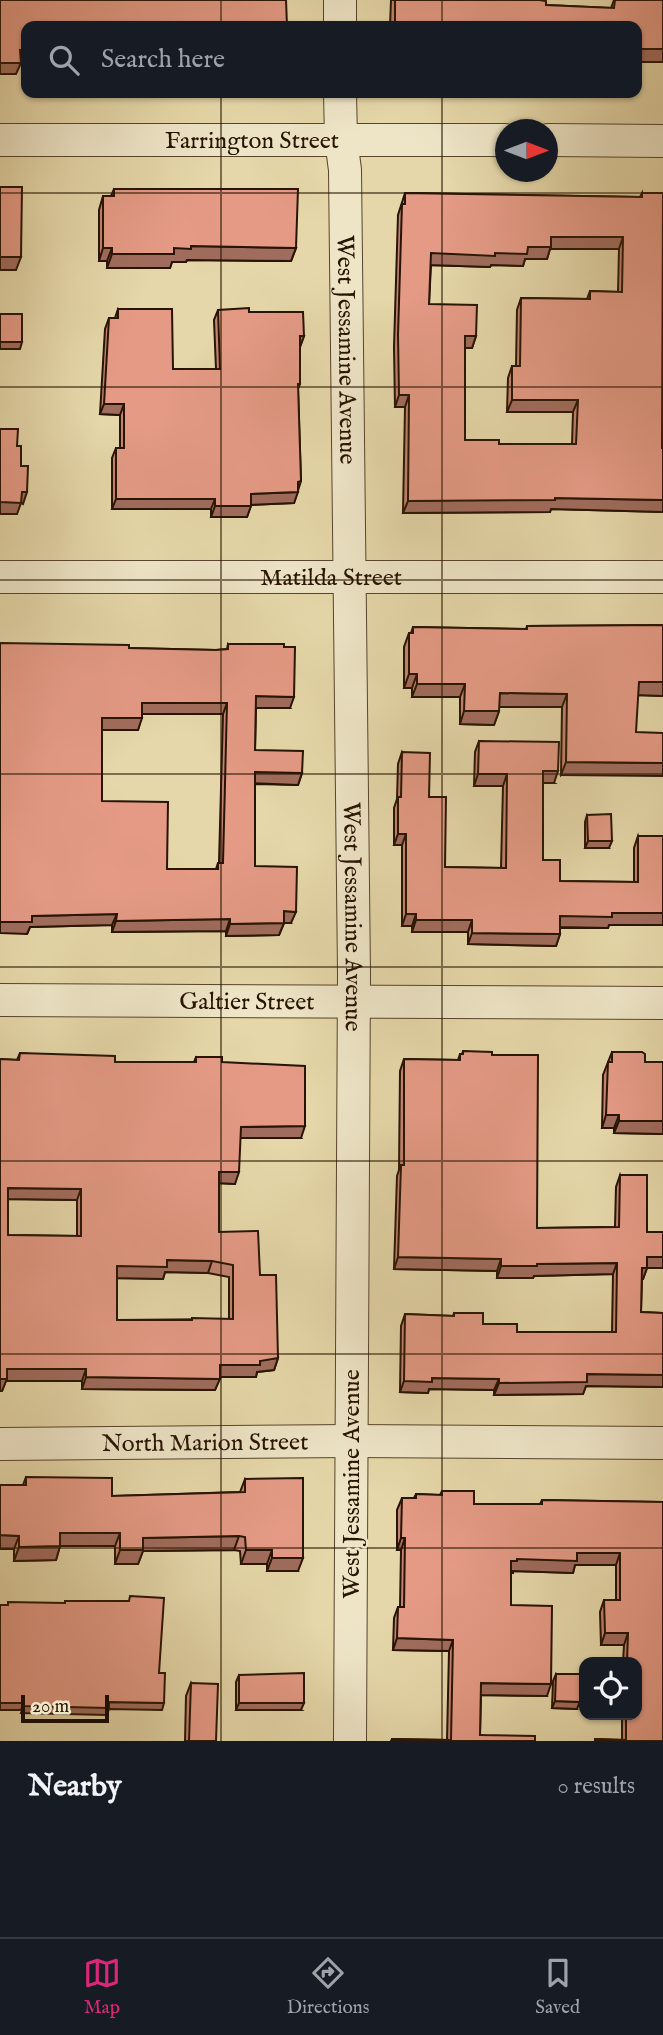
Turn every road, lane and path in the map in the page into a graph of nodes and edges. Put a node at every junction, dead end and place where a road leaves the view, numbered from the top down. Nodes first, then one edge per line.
1 (340, 0) edge
2 (340, 21) edge
3 (341, 98) edge
4 (341, 139) junction
5 (0, 140) edge
6 (495, 140) edge
7 (558, 141) edge
8 (663, 141) edge
9 (0, 577) edge
10 (349, 577) junction
11 (663, 577) edge
12 (0, 1000) edge
13 (354, 1001) junction
14 (663, 1003) edge
15 (352, 1441) junction
16 (663, 1443) edge
17 (0, 1444) edge
18 (350, 1741) edge

1 - 2 street
3 - 4 street, West Jessamine Avenue
4 - 5 street, Farrington Street
4 - 6 street, Farrington Street
4 - 10 street, West Jessamine Avenue
7 - 8 street
9 - 10 street, Matilda Street
10 - 11 street, Matilda Street
10 - 13 street, West Jessamine Avenue
12 - 13 street, Galtier Street
13 - 14 street, Galtier Street
13 - 15 street, West Jessamine Avenue
15 - 16 street, North Marion Street
15 - 17 street, North Marion Street
15 - 18 street, West Jessamine Avenue

